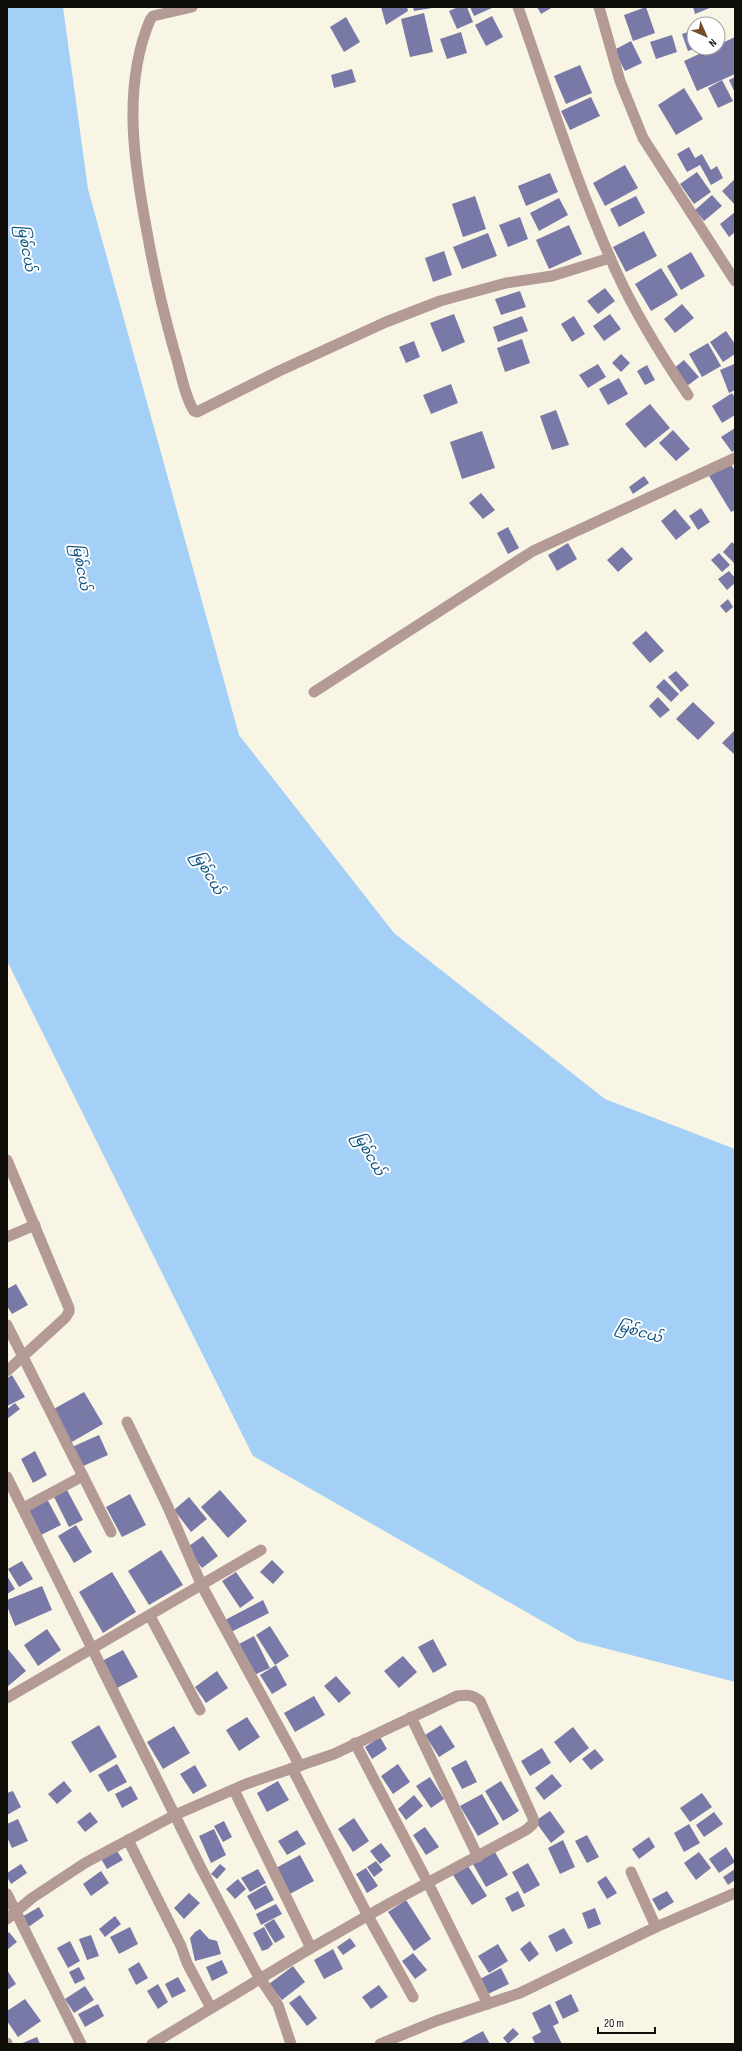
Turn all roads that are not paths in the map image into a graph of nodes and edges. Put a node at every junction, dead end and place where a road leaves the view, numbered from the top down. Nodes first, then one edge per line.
1 (192, 7) edge
2 (518, 7) edge
3 (599, 7) edge
4 (610, 258) junction
5 (735, 280) edge
6 (688, 395) dead end
7 (735, 458) edge
8 (314, 692) dead end
9 (7, 1160) edge
10 (35, 1225) junction
11 (7, 1237) edge
12 (7, 1325) edge
13 (22, 1358) junction
14 (7, 1371) edge
15 (127, 1422) dead end
16 (83, 1476) junction
17 (7, 1477) edge
18 (23, 1508) junction
19 (112, 1532) dead end
20 (261, 1550) dead end
21 (202, 1586) junction
22 (150, 1616) junction
23 (92, 1648) junction
24 (7, 1698) edge
25 (200, 1710) dead end
26 (411, 1717) junction
27 (355, 1743) junction
28 (296, 1767) junction
29 (234, 1790) junction
30 (175, 1815) junction
31 (128, 1840) junction
32 (478, 1857) junction
33 (631, 1872) dead end
34 (428, 1883) junction
35 (735, 1893) edge
36 (7, 1894) edge
37 (11, 1916) edge
38 (368, 1916) junction
39 (656, 1927) junction
40 (311, 1948) junction
41 (260, 1978) junction
42 (413, 1997) dead end
43 (488, 2004) junction
44 (211, 2008) junction
45 (82, 2044) edge
46 (152, 2044) edge
47 (291, 2044) edge
48 (380, 2044) edge

1 - 4 street
2 - 4 street
3 - 5 street
4 - 6 street
7 - 8 street
9 - 10 street
10 - 11 street
10 - 13 street
12 - 13 street
13 - 14 street
13 - 16 street
15 - 21 street
16 - 18 street
16 - 19 street
17 - 18 street
18 - 23 street
20 - 21 street
21 - 22 street
21 - 28 street
22 - 23 street
22 - 25 street
23 - 24 street
23 - 30 street
26 - 27 street
26 - 32 street
26 - 32 street
27 - 28 street
27 - 34 street
28 - 29 street
28 - 38 street
29 - 30 street
29 - 40 street
30 - 31 street
30 - 41 street
31 - 37 street
31 - 44 street
32 - 34 street
33 - 39 street
34 - 38 street
34 - 43 street
35 - 39 street
36 - 37 street
37 - 45 street
38 - 40 street
38 - 42 street
39 - 43 street
40 - 41 street
41 - 44 street
41 - 47 street
43 - 48 street
44 - 46 street

